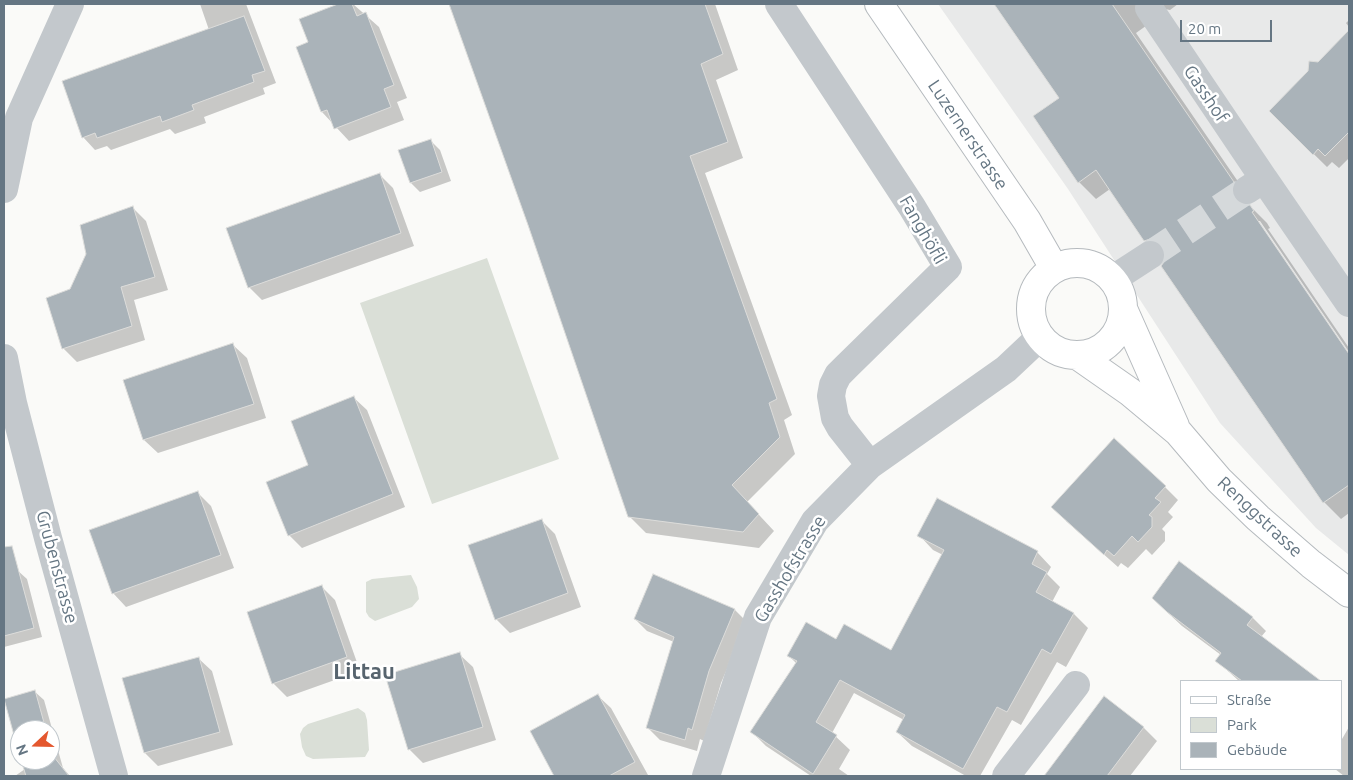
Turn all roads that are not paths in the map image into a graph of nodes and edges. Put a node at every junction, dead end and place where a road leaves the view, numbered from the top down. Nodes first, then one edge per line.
1 (70, 4) edge
2 (779, 4) edge
3 (879, 4) edge
4 (1149, 8) dead end
5 (11, 112) edge
6 (4, 189) edge
7 (1150, 255) tunnel mouth
8 (1054, 268) junction
9 (1113, 279) junction
10 (1349, 303) edge
11 (1124, 311) junction
12 (1040, 337) junction
13 (1077, 355) junction
14 (4, 358) edge
15 (1178, 432) junction
16 (870, 465) junction
17 (1349, 594) edge
18 (1076, 685) dead end
19 (114, 776) edge
20 (706, 776) edge
21 (1006, 776) edge

1 - 5 street
2 - 16 street, Fanghöfli
3 - 8 main road, Luzernerstrasse
4 - 10 street, Gasshof
5 - 6 street
7 - 9 street
8 - 9 main road
8 - 12 main road
9 - 11 main road
11 - 13 main road
11 - 15 main road, Renggstrasse
12 - 13 main road
12 - 16 street, Gasshofstrasse
13 - 15 main road, Renggstrasse
14 - 19 street, Grubenstrasse
15 - 17 main road, Renggstrasse
16 - 20 street, Gasshofstrasse
18 - 21 street

